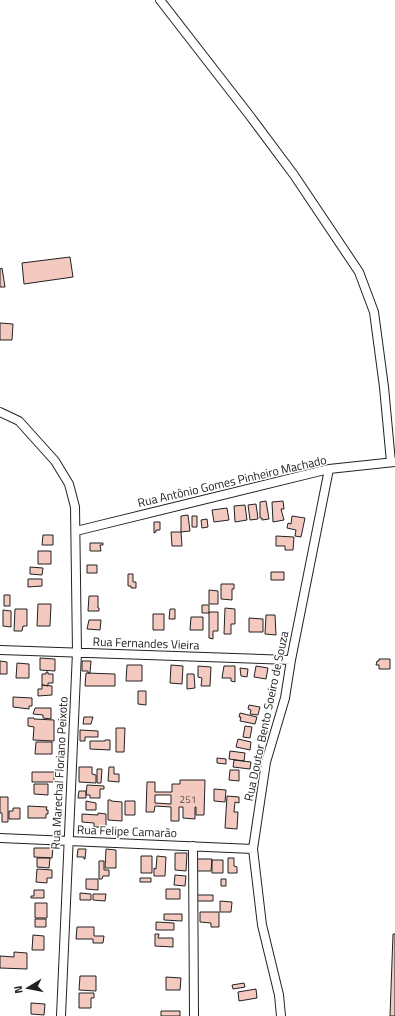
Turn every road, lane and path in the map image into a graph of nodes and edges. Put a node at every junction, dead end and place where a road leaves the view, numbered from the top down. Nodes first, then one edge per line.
1 (160, 0) edge
2 (0, 412) edge
3 (393, 462) edge
4 (329, 469) junction
5 (76, 531) junction
6 (0, 650) edge
7 (77, 652) junction
8 (291, 660) junction
9 (0, 838) edge
10 (68, 841) junction
11 (193, 846) junction
12 (253, 849) junction
13 (61, 1016) edge
14 (194, 1016) edge
15 (281, 1016) edge

1 - 3 street
2 - 5 street, Rua Marechal Floriano Peixoto
3 - 4 street, Rua Antônio Gomes Pinheiro Machado
4 - 5 street, Rua Antônio Gomes Pinheiro Machado
4 - 8 street, Rua Doutor Bento Soeiro de Souza
5 - 7 street, Rua Marechal Floriano Peixoto
6 - 7 street, Rua Fernandes Vieira
7 - 8 street, Rua Fernandes Vieira
7 - 10 street, Rua Marechal Floriano Peixoto
8 - 12 street, Rua Doutor Bento Soeiro de Souza
9 - 10 street, Rua Felipe Camarão
10 - 11 street, Rua Felipe Camarão
10 - 13 street, Rua Marechal Floriano Peixoto
11 - 12 street, Rua Felipe Camarão
11 - 14 street
12 - 15 street, Rua Doutor Bento Soeiro de Souza

